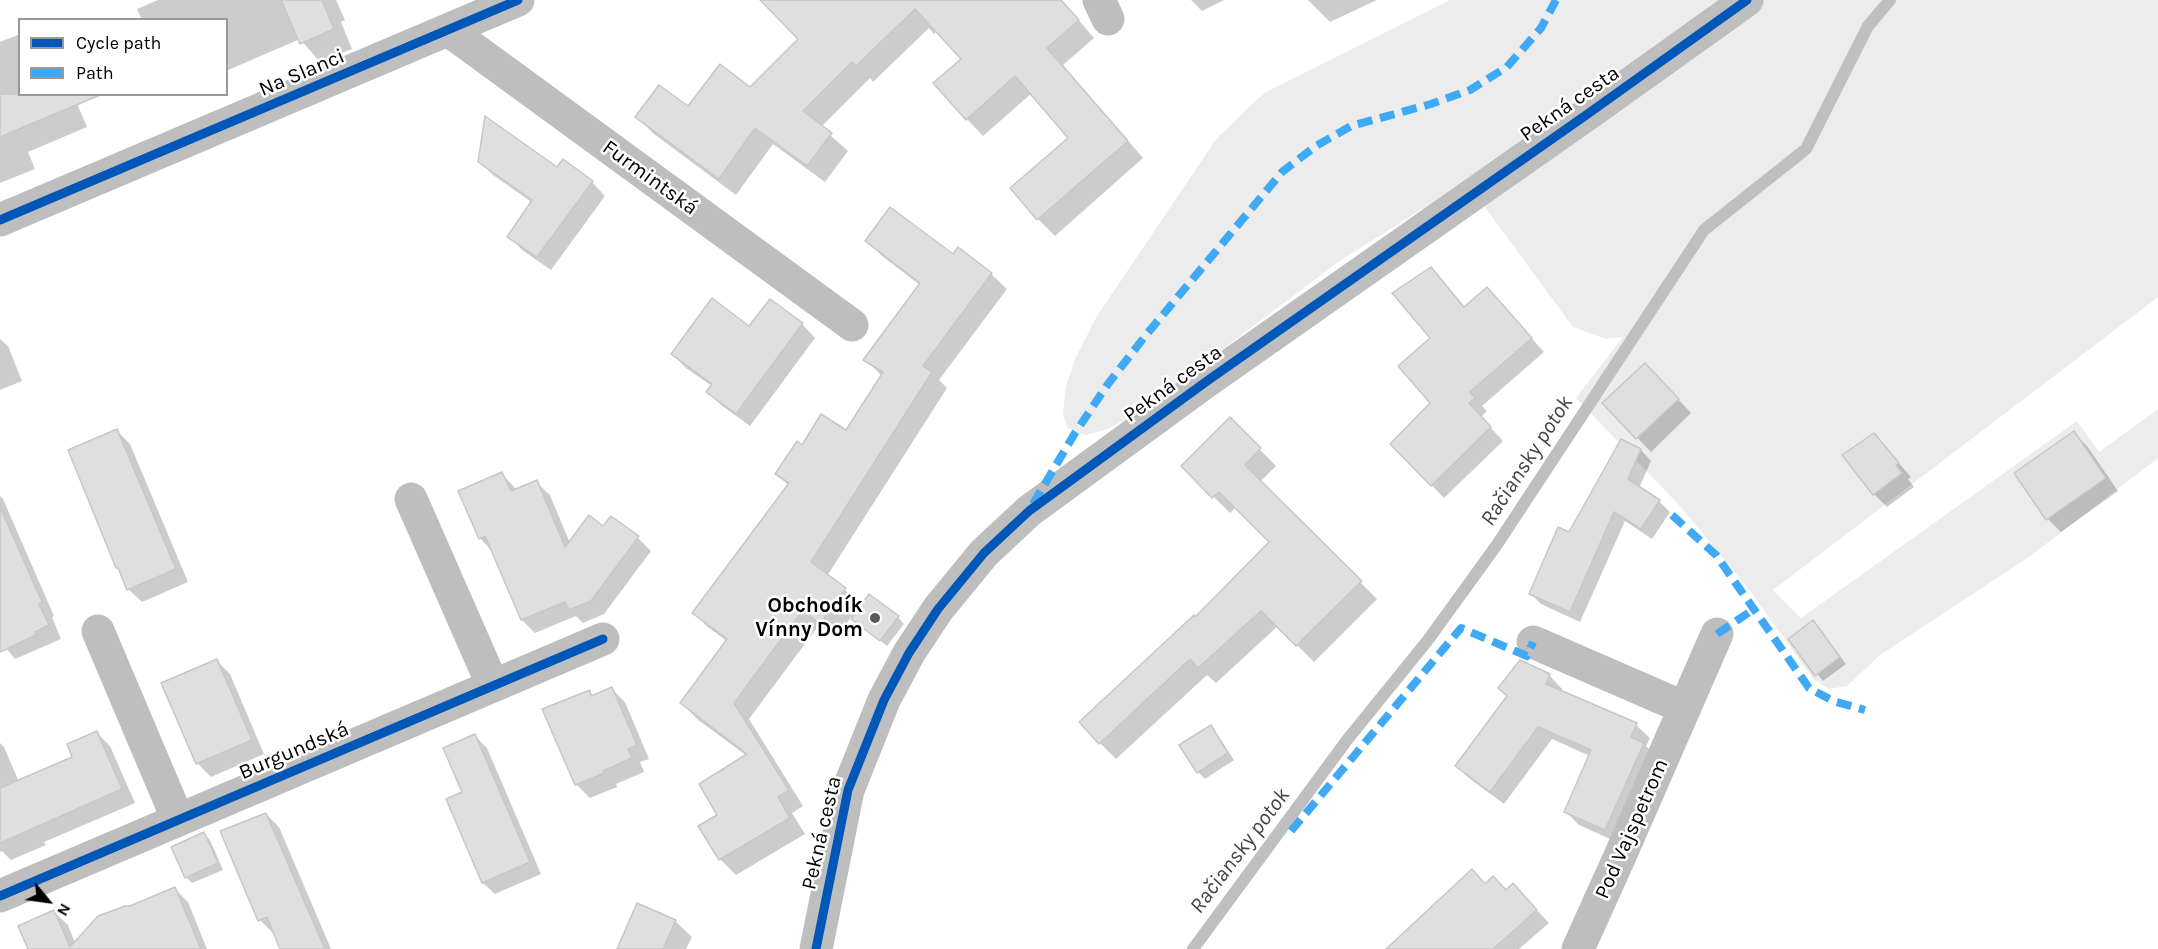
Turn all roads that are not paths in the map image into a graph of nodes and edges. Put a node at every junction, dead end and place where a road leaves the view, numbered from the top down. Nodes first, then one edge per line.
1 (518, 0) edge
2 (1747, 0) edge
3 (448, 30) junction
4 (0, 220) edge
5 (852, 325) dead end
6 (411, 499) dead end
7 (98, 631) dead end
8 (1717, 634) dead end
9 (603, 639) dead end
10 (1533, 642) dead end
11 (493, 686) junction
12 (1685, 708) junction
13 (178, 820) junction
14 (0, 896) edge
15 (816, 949) edge
16 (1578, 949) edge

1 - 3 street, Na Slanci
2 - 15 street, Pekná cesta
3 - 4 street, Na Slanci
3 - 5 street, Furmintská
6 - 11 street
7 - 13 street
8 - 12 street, Pod Vajspetrom
9 - 11 street, Burgundská
10 - 12 street
11 - 13 street, Burgundská
12 - 16 street, Pod Vajspetrom
13 - 14 street, Burgundská

